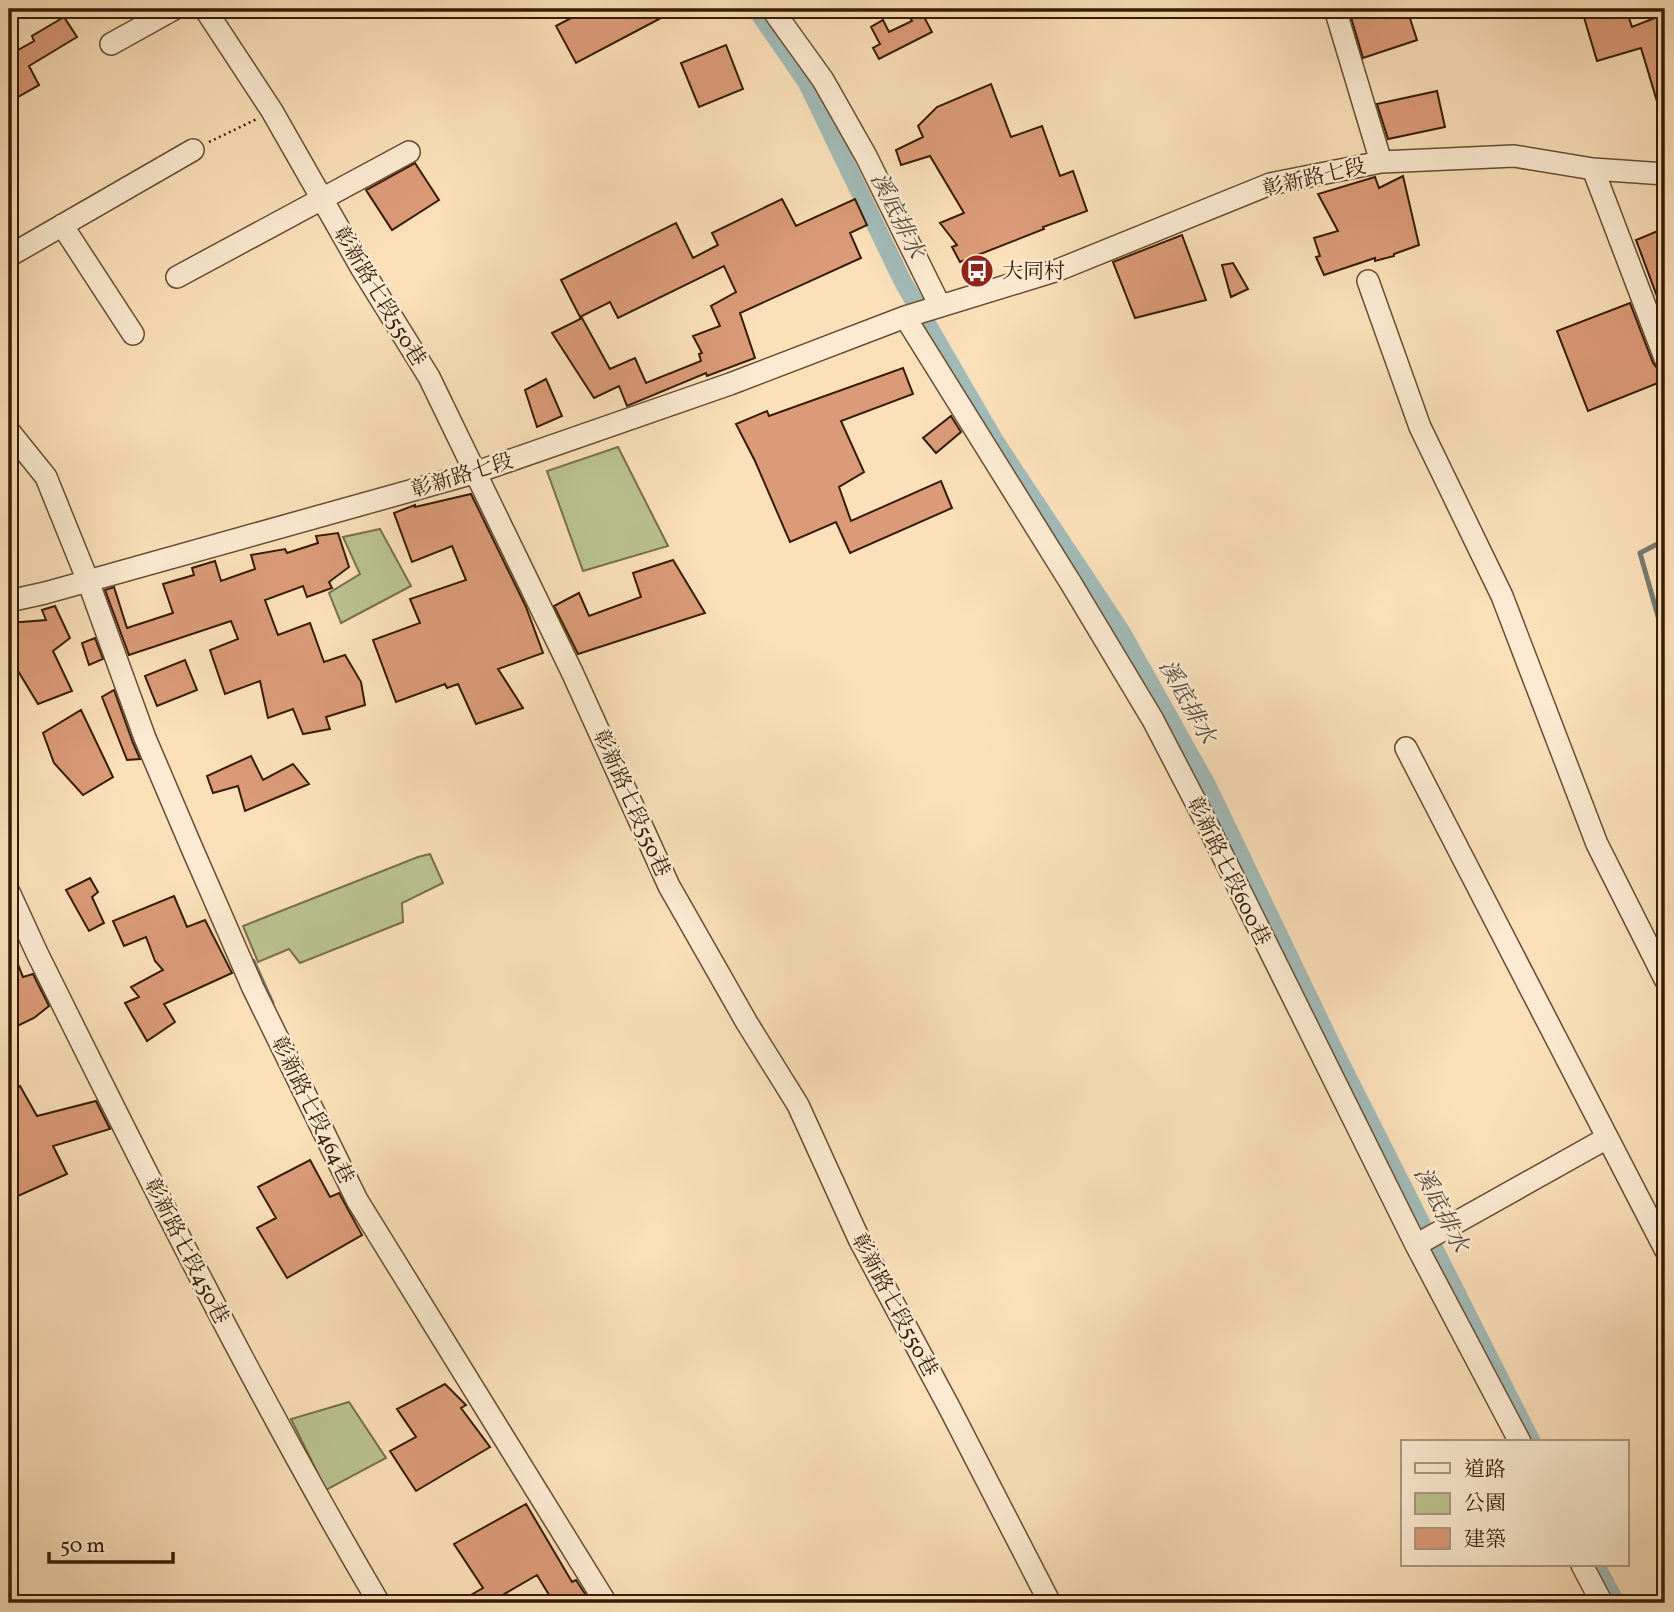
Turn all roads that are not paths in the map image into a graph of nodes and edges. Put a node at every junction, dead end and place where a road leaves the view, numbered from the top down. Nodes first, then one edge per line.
1 (174, 9) edge
2 (205, 9) edge
3 (772, 9) edge
4 (1335, 9) edge
5 (111, 44) dead end
6 (193, 150) road end
7 (409, 152) dead end
8 (1381, 162) junction
9 (1593, 169) junction
10 (1665, 174) edge
11 (320, 197) junction
12 (62, 225) junction
13 (9, 256) edge
14 (177, 277) dead end
15 (1368, 281) dead end
16 (940, 306) junction
17 (905, 317) junction
18 (133, 334) dead end
19 (1665, 358) edge
20 (9, 431) edge
21 (474, 473) junction
22 (88, 581) junction
23 (9, 601) edge
24 (1406, 748) dead end
25 (9, 892) edge
26 (1665, 979) edge
27 (1607, 1138) junction
28 (1416, 1245) junction
29 (1665, 1248) edge
30 (1519, 1440) edge
31 (1583, 1566) edge
32 (379, 1603) edge
33 (606, 1603) edge
34 (1050, 1603) edge
35 (1602, 1603) edge

1 - 5 street
2 - 11 street, 彰新路七段550巷
3 - 16 street
4 - 8 street
6 - 12 street
7 - 11 street
8 - 9 street, 彰新路七段
8 - 16 street, 彰新路七段
9 - 10 street, 彰新路七段
9 - 19 street
11 - 14 street
11 - 21 street, 彰新路七段550巷
12 - 13 street
12 - 18 street
15 - 26 street
16 - 17 street, 彰新路七段
17 - 21 street, 彰新路七段
17 - 28 street, 彰新路七段600巷
20 - 22 street, 彰新路七段464巷
21 - 22 street, 彰新路七段
21 - 34 street, 彰新路七段550巷
22 - 23 street, 彰新路七段
22 - 33 street, 彰新路七段464巷
24 - 27 street
25 - 32 street, 彰新路七段450巷
27 - 28 street
27 - 29 street
28 - 30 street, 彰新路七段600巷
31 - 35 street

